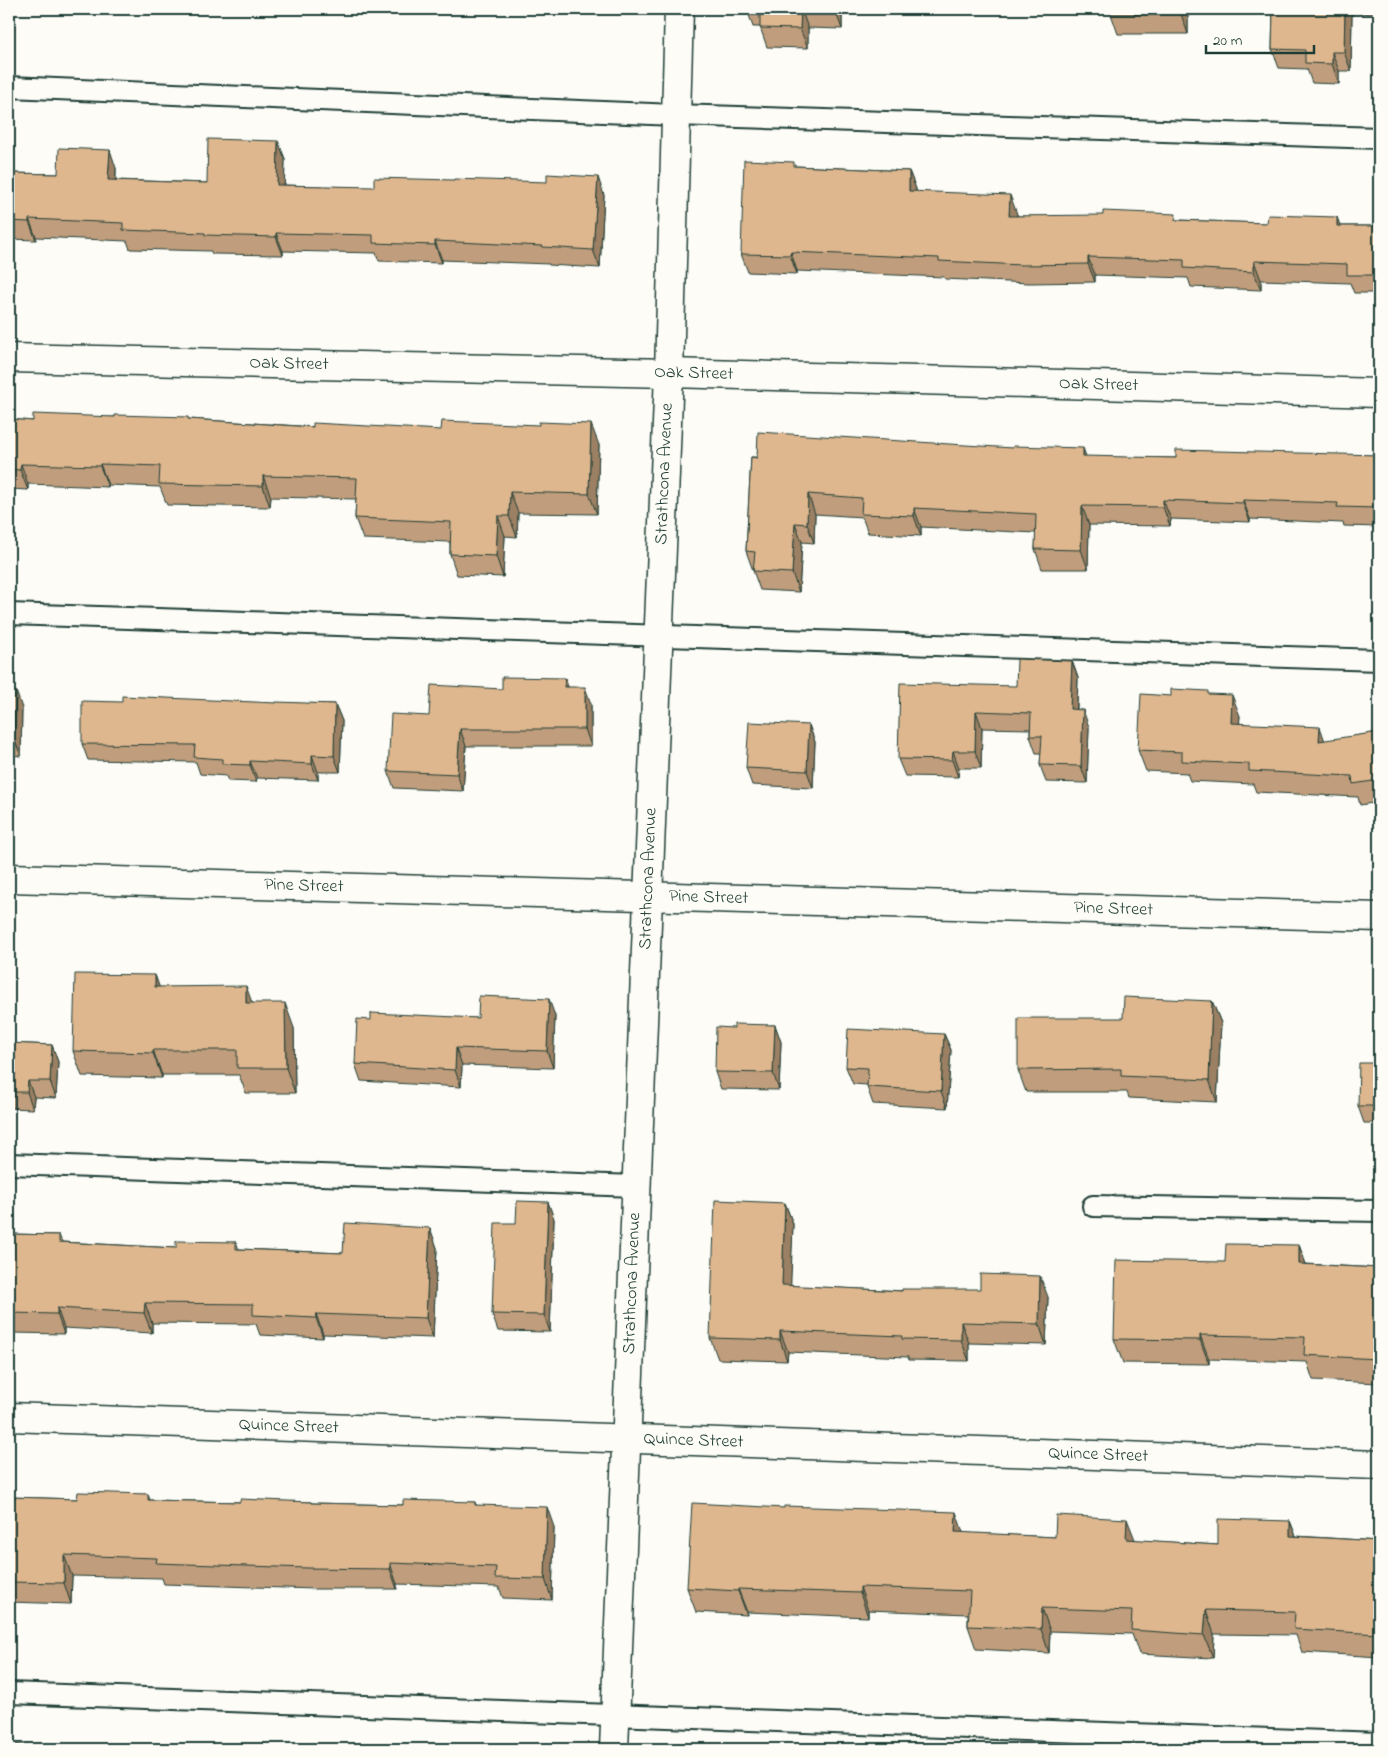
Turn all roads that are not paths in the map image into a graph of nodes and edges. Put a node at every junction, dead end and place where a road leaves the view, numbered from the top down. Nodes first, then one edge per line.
1 (679, 9) edge
2 (9, 87) edge
3 (675, 116) junction
4 (1379, 138) edge
5 (9, 358) edge
6 (669, 373) junction
7 (1379, 393) edge
8 (9, 614) edge
9 (658, 635) junction
10 (1379, 660) edge
11 (9, 878) edge
12 (648, 896) junction
13 (1379, 917) edge
14 (9, 1164) edge
15 (636, 1186) junction
16 (1093, 1206) dead end
17 (1379, 1211) edge
18 (9, 1417) edge
19 (627, 1439) junction
20 (1379, 1465) edge
21 (9, 1692) edge
22 (615, 1716) junction
23 (1379, 1743) edge
24 (614, 1749) edge

1 - 3 street, Strathcona Avenue
2 - 3 lane
3 - 4 lane
3 - 6 street, Strathcona Avenue
5 - 6 street, Oak Street
6 - 7 street, Oak Street
6 - 9 street, Strathcona Avenue
8 - 9 lane
9 - 10 lane
9 - 12 street, Strathcona Avenue
11 - 12 street, Pine Street
12 - 13 street, Pine Street
12 - 15 street, Strathcona Avenue
14 - 15 lane
15 - 19 street, Strathcona Avenue
16 - 17 lane
18 - 19 street, Quince Street
19 - 20 street, Quince Street
19 - 22 street, Strathcona Avenue
21 - 22 lane
22 - 23 lane
22 - 24 street, Strathcona Avenue

